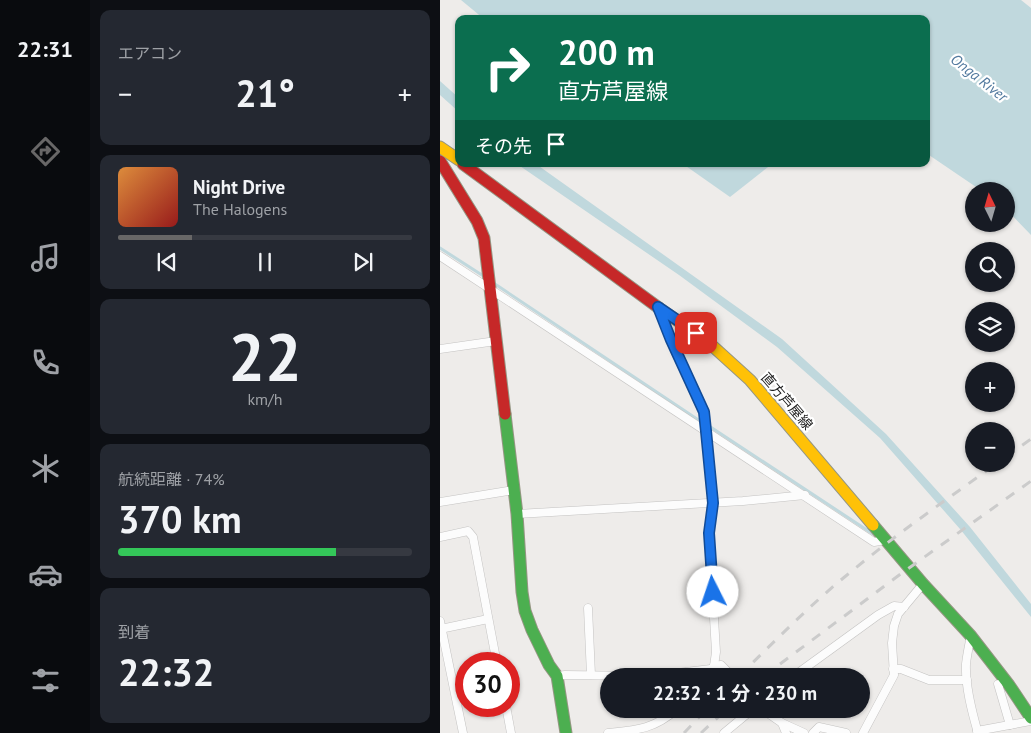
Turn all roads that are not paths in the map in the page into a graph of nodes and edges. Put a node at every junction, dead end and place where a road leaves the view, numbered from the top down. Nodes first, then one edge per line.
1 (440, 147) edge
2 (455, 157) edge
3 (440, 161) edge
4 (467, 167) edge
5 (440, 256) edge
6 (491, 290) junction
7 (658, 307) junction
8 (696, 333) junction
9 (496, 341) junction
10 (440, 349) edge
11 (676, 352) junction
12 (706, 431) junction
13 (514, 490) junction
14 (805, 496) junction
15 (440, 502) edge
16 (713, 503) junction
17 (517, 514) junction
18 (440, 537) edge
19 (885, 540) junction
20 (923, 584) junction
21 (904, 607) junction
22 (588, 608) dead end
23 (488, 618) junction
24 (440, 626) edge
25 (971, 636) junction
26 (495, 652) edge
27 (713, 668) joint
28 (724, 668) edge
29 (805, 668) edge
30 (893, 669) junction
31 (592, 675) junction
32 (600, 675) edge
33 (557, 676) junction
34 (968, 680) junction
35 (998, 684) dead end
36 (508, 717) edge
37 (666, 718) edge
38 (742, 718) edge
39 (775, 718) edge
40 (1031, 719) edge
41 (782, 723) junction
42 (1010, 725) junction
43 (978, 732) edge
44 (462, 733) edge
45 (511, 733) edge
46 (566, 733) edge
47 (608, 733) edge
48 (724, 733) edge
49 (786, 733) edge
50 (804, 733) edge
51 (814, 733) edge
52 (846, 733) edge
53 (863, 733) edge

1 - 2 main road
3 - 6 main road
4 - 7 main road, 直方芦屋線
5 - 6 street
6 - 9 main road
6 - 12 street
7 - 8 main road, 直方芦屋線
7 - 11 street
8 - 11 street
8 - 19 main road, 直方芦屋線
9 - 10 street
9 - 13 main road
11 - 12 street
12 - 14 street
12 - 16 street
13 - 15 street
13 - 17 main road
14 - 16 street
14 - 19 street
16 - 17 street
16 - 27 street
17 - 33 main road
18 - 23 street
19 - 20 main road, 直方芦屋線
20 - 21 street
20 - 25 main road, 直方芦屋線
21 - 29 street
21 - 30 street
22 - 31 street
23 - 24 street
23 - 26 street
24 - 44 street
25 - 34 street
25 - 40 main road, 直方芦屋線
27 - 28 street
30 - 34 street
30 - 53 street
31 - 32 street
31 - 33 street
33 - 46 main road
34 - 43 street
35 - 42 street
36 - 45 street
37 - 47 street
38 - 48 street
39 - 41 street
40 - 42 street
41 - 49 street
41 - 50 street
42 - 43 street
51 - 52 street

